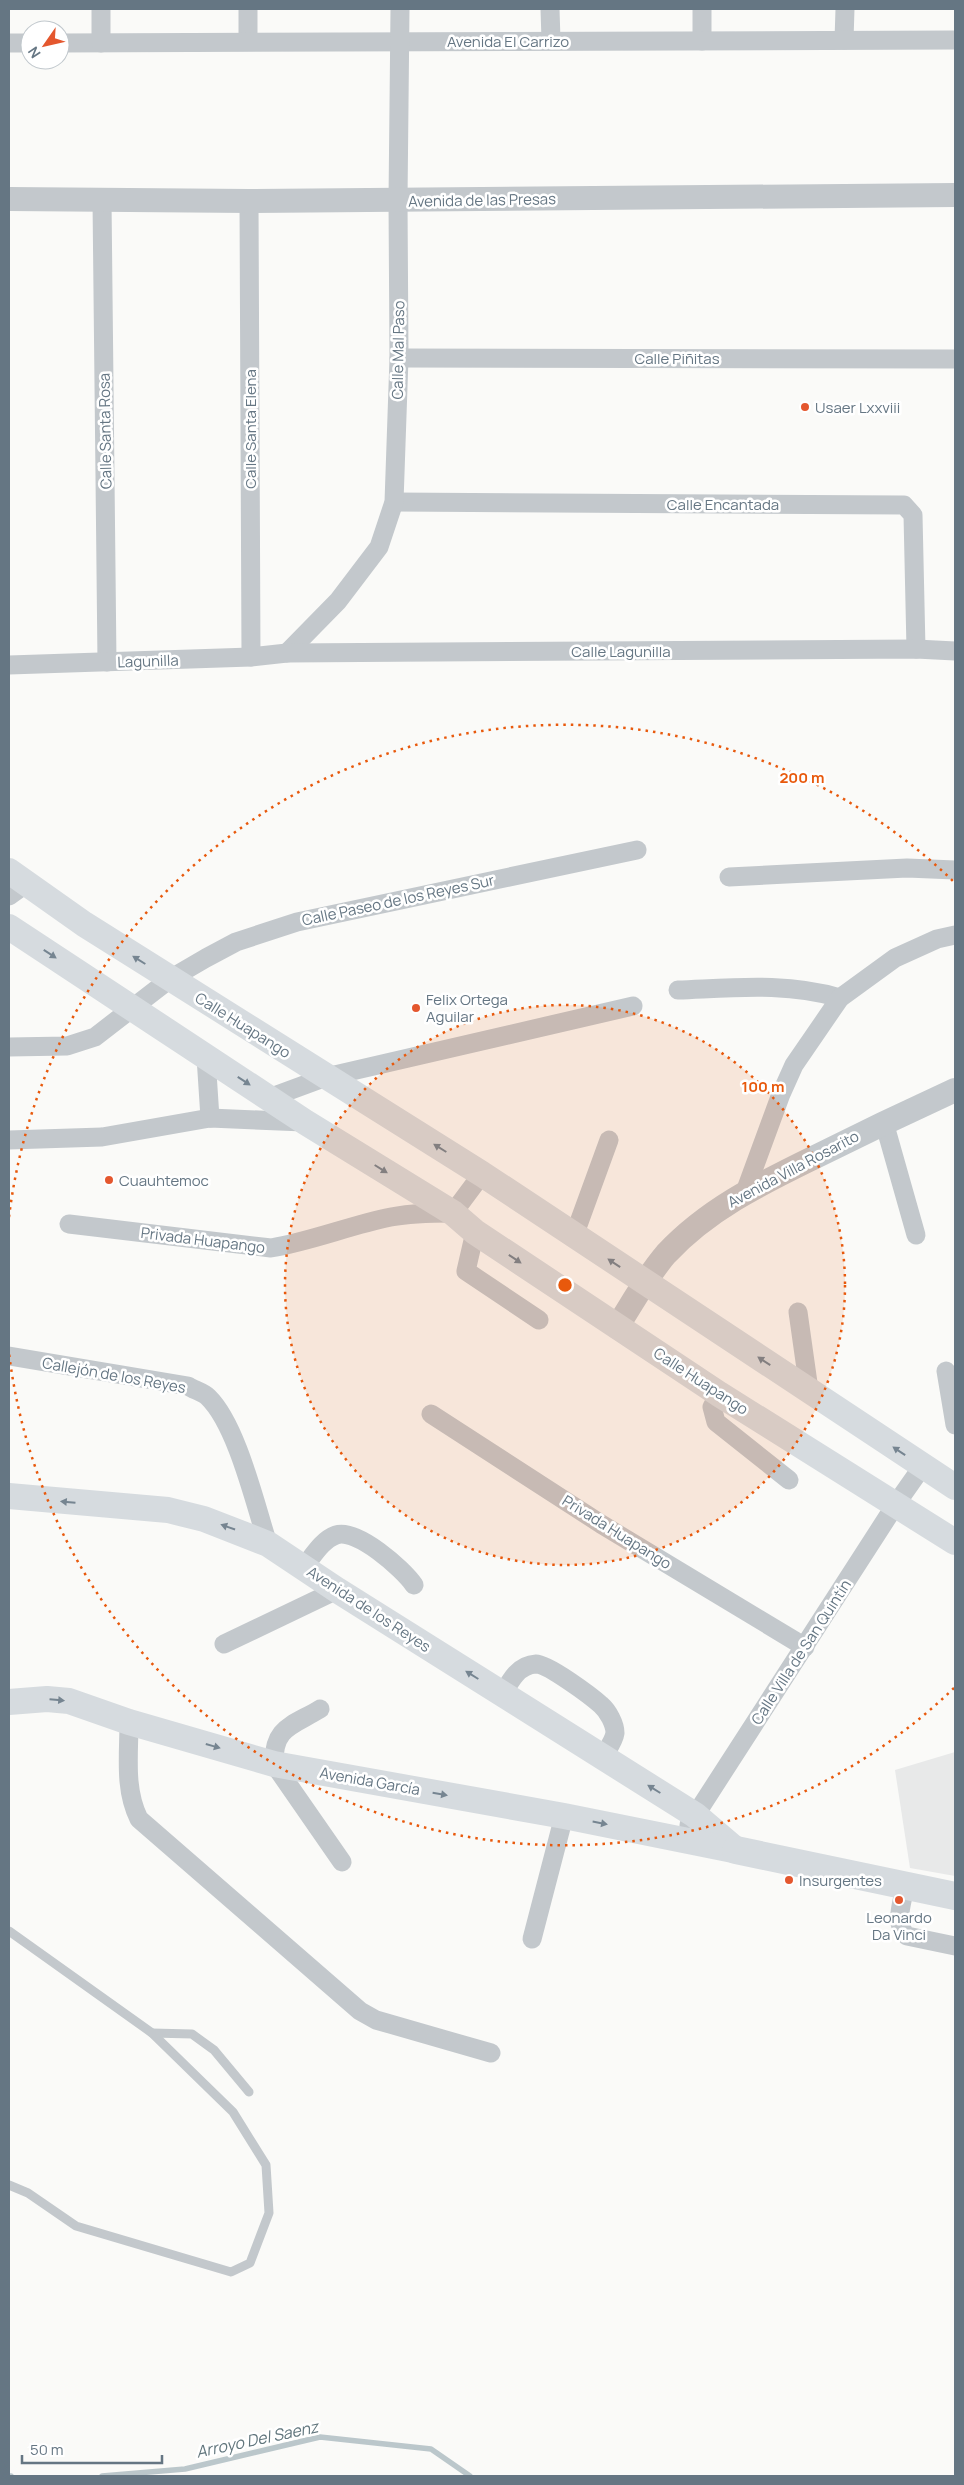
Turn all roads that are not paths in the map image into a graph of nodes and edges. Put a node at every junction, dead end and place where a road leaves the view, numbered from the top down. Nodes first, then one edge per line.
1 (101, 9) edge
2 (248, 9) edge
3 (400, 9) edge
4 (550, 9) edge
5 (702, 9) edge
6 (845, 9) edge
7 (551, 40) junction
8 (844, 40) junction
9 (955, 40) edge
10 (248, 41) junction
11 (702, 41) junction
12 (400, 42) junction
13 (70, 43) edge
14 (101, 43) junction
15 (955, 195) edge
16 (9, 199) edge
17 (102, 200) junction
18 (398, 200) junction
19 (249, 201) junction
20 (399, 358) junction
21 (955, 359) edge
22 (394, 502) junction
23 (916, 649) junction
24 (955, 651) edge
25 (287, 653) junction
26 (251, 657) junction
27 (107, 662) junction
28 (9, 665) edge
29 (637, 850) dead end
30 (955, 870) edge
31 (729, 877) dead end
32 (15, 883) edge
33 (9, 927) edge
34 (955, 935) edge
35 (170, 979) junction
36 (678, 990) dead end
37 (840, 998) junction
38 (633, 1006) dead end
39 (132, 1007) junction
40 (9, 1047) edge
41 (206, 1057) junction
42 (326, 1077) junction
43 (955, 1090) edge
44 (269, 1098) junction
45 (210, 1118) junction
46 (305, 1122) junction
47 (884, 1122) junction
48 (9, 1140) edge
49 (609, 1140) dead end
50 (482, 1174) junction
51 (745, 1192) junction
52 (453, 1213) junction
53 (69, 1224) dead end
54 (474, 1232) junction
55 (916, 1235) dead end
56 (574, 1236) junction
57 (644, 1283) junction
58 (798, 1312) dead end
59 (539, 1320) dead end
60 (617, 1327) junction
61 (9, 1356) edge
62 (946, 1371) dead end
63 (809, 1390) junction
64 (719, 1394) junction
65 (431, 1414) dead end
66 (955, 1425) edge
67 (922, 1467) junction
68 (790, 1480) dead end
69 (955, 1487) edge
70 (9, 1496) edge
71 (896, 1504) junction
72 (955, 1542) edge
73 (268, 1544) junction
74 (304, 1568) junction
75 (414, 1585) dead end
76 (337, 1590) junction
77 (224, 1644) dead end
78 (805, 1647) junction
79 (503, 1694) junction
80 (9, 1702) edge
81 (320, 1709) dead end
82 (129, 1722) junction
83 (604, 1757) junction
84 (274, 1764) junction
85 (695, 1815) junction
86 (564, 1816) junction
87 (680, 1838) junction
88 (736, 1850) junction
89 (342, 1862) dead end
90 (905, 1886) junction
91 (955, 1896) edge
92 (9, 1931) edge
93 (532, 1939) dead end
94 (955, 1946) edge
95 (152, 2033) junction
96 (492, 2052) dead end
97 (250, 2092) dead end
98 (9, 2185) edge

1 - 14 street
2 - 10 street
3 - 12 street, Calle Mal Paso
4 - 7 street
5 - 11 street
6 - 8 street
7 - 11 street, Avenida El Carrizo
7 - 12 street, Avenida El Carrizo
8 - 9 street, Avenida El Carrizo
8 - 11 street, Avenida El Carrizo
10 - 12 street, Avenida El Carrizo
10 - 14 street, Avenida El Carrizo
12 - 18 street, Calle Mal Paso
13 - 14 street, Avenida El Carrizo
15 - 18 street, Avenida de las Presas
16 - 17 street, Avenida de las Presas
17 - 19 street, Avenida de las Presas
17 - 27 street, Calle Santa Rosa
18 - 19 street, Avenida de las Presas
18 - 20 street, Calle Mal Paso
19 - 26 street, Calle Santa Elena
20 - 21 street, Calle Piñitas
20 - 22 street, Calle Mal Paso
22 - 23 street, Calle Encantada
22 - 25 street, Calle Mal Paso
23 - 24 street, Calle Lagunilla
23 - 25 street, Calle Lagunilla
25 - 26 street, Lagunilla
26 - 27 street, Lagunilla
27 - 28 street, Lagunilla
29 - 35 street, Calle Paseo de los Reyes Sur
30 - 31 street
35 -> 32 main road, Calle Huapango
33 -> 39 main road, Calle Huapango
34 - 37 street
35 - 39 street, Calle Paseo de los Reyes Sur
35 - 42 main road, Calle Huapango
36 - 37 street
37 - 51 street
38 - 42 street
39 - 40 street, Calle Paseo de los Reyes Sur
39 - 41 main road, Calle Huapango
41 -> 44 main road, Calle Huapango
41 - 45 street
42 - 44 street
50 -> 42 main road, Calle Huapango
43 - 47 street, Avenida Villa Rosarito
44 - 46 main road, Calle Huapango
45 - 46 street
45 - 48 street
46 -> 52 main road, Calle Huapango
47 - 51 street, Avenida Villa Rosarito
47 - 55 street
49 - 56 street
50 - 52 street
50 - 56 main road, Calle Huapango
51 - 57 street, Avenida Villa Rosarito
52 - 53 street, Privada Huapango
52 - 54 main road, Calle Huapango
54 - 59 street
54 -> 60 main road, Calle Huapango
57 -> 56 main road, Calle Huapango
57 - 60 street, Avenida Villa Rosarito
63 -> 57 main road, Calle Huapango
58 - 63 street
60 - 64 main road, Calle Huapango
61 - 73 street, Callejón de los Reyes
62 - 66 street
67 -> 63 main road, Calle Huapango
64 - 68 street
64 - 71 main road, Calle Huapango
65 - 78 street, Privada Huapango
67 - 69 main road, Calle Huapango
67 - 71 street, Calle Villa de San Quintín
73 -> 70 main road, Avenida de los Reyes
71 - 72 main road, Calle Huapango
71 - 78 street, Calle Villa de San Quintín
73 - 74 main road, Avenida de los Reyes
74 - 75 street
74 - 76 main road, Avenida de los Reyes
76 - 77 street
79 -> 76 main road, Avenida de los Reyes
78 - 85 street, Calle Villa de San Quintín
79 - 83 main road, Avenida de los Reyes
79 - 83 street
80 -> 82 main road, Avenida García
81 - 84 street
82 -> 84 main road, Avenida García
82 - 96 street
85 -> 83 main road, Avenida de los Reyes
84 -> 86 main road, Avenida García
84 - 89 street
85 - 87 street, Calle Villa de San Quintín
85 - 88 main road, Avenida García
86 -> 87 main road, Avenida García
86 - 93 street
87 - 88 main road, Avenida García
88 - 90 main road, Avenida García
90 - 91 main road, Avenida García
90 - 94 street
92 - 95 lane
95 - 97 lane
95 - 98 lane

